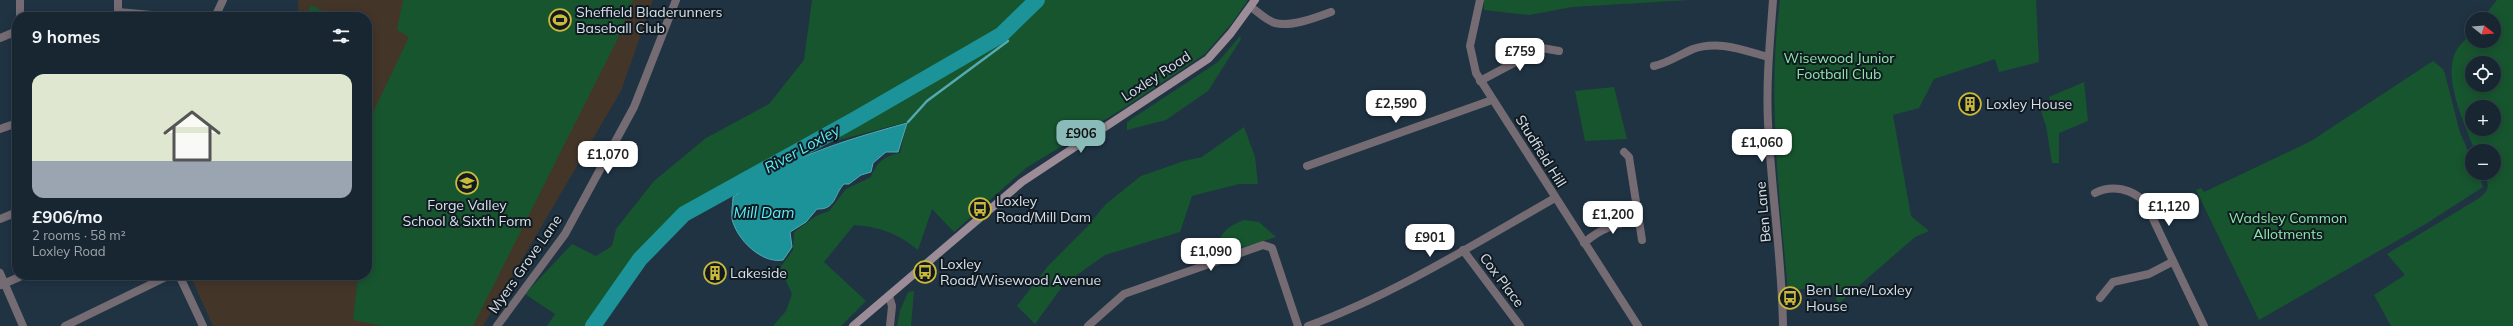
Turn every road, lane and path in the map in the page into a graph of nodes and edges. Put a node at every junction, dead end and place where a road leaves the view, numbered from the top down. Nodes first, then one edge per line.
1 (20, 0) edge
2 (118, 0) edge
3 (223, 0) edge
4 (676, 0) edge
5 (1480, 0) edge
6 (1774, 0) edge
7 (1253, 4) edge
8 (20, 12) edge
9 (118, 12) edge
10 (217, 12) edge
11 (1331, 12) dead end
12 (12, 33) edge
13 (0, 38) edge
14 (1558, 51) dead end
15 (1768, 57) junction
16 (1654, 66) dead end
17 (1480, 81) junction
18 (1492, 100) junction
19 (12, 125) edge
20 (0, 130) edge
21 (1624, 152) dead end
22 (1307, 166) dead end
23 (2095, 193) dead end
24 (1555, 198) junction
25 (12, 214) edge
26 (0, 219) edge
27 (1638, 220) junction
28 (1642, 240) dead end
29 (1584, 243) junction
30 (1463, 250) junction
31 (2172, 262) junction
32 (0, 273) edge
33 (12, 280) edge
34 (160, 280) edge
35 (181, 280) edge
36 (2, 284) edge
37 (889, 296) junction
38 (2100, 298) dead end
39 (23, 326) edge
40 (65, 326) edge
41 (203, 326) edge
42 (497, 326) edge
43 (852, 326) edge
44 (890, 326) edge
45 (1088, 326) edge
46 (1298, 326) edge
47 (1308, 326) edge
48 (1520, 326) edge
49 (1638, 326) edge
50 (1783, 326) edge
51 (2204, 326) edge

1 - 8 street
2 - 9 street
3 - 10 street
4 - 42 street, Myers Grove Lane
5 - 17 street, Studfield Hill
6 - 15 street, Ben Lane
7 - 11 street
7 - 37 main road, Loxley Road
12 - 13 street
14 - 17 street
15 - 16 street
15 - 50 street, Ben Lane
17 - 18 street, Studfield Hill
18 - 22 street
18 - 24 street, Studfield Hill
19 - 20 street
21 - 27 street
23 - 31 street
24 - 29 street, Studfield Hill
24 - 30 street
25 - 26 street
27 - 28 street
27 - 29 street
29 - 49 street, Studfield Hill
30 - 47 street
30 - 48 street, Cox Place
31 - 38 street
31 - 51 street
32 - 36 street
33 - 36 street
34 - 40 street
35 - 41 street
36 - 39 street
37 - 43 main road, Loxley Road
37 - 44 street
45 - 46 street

